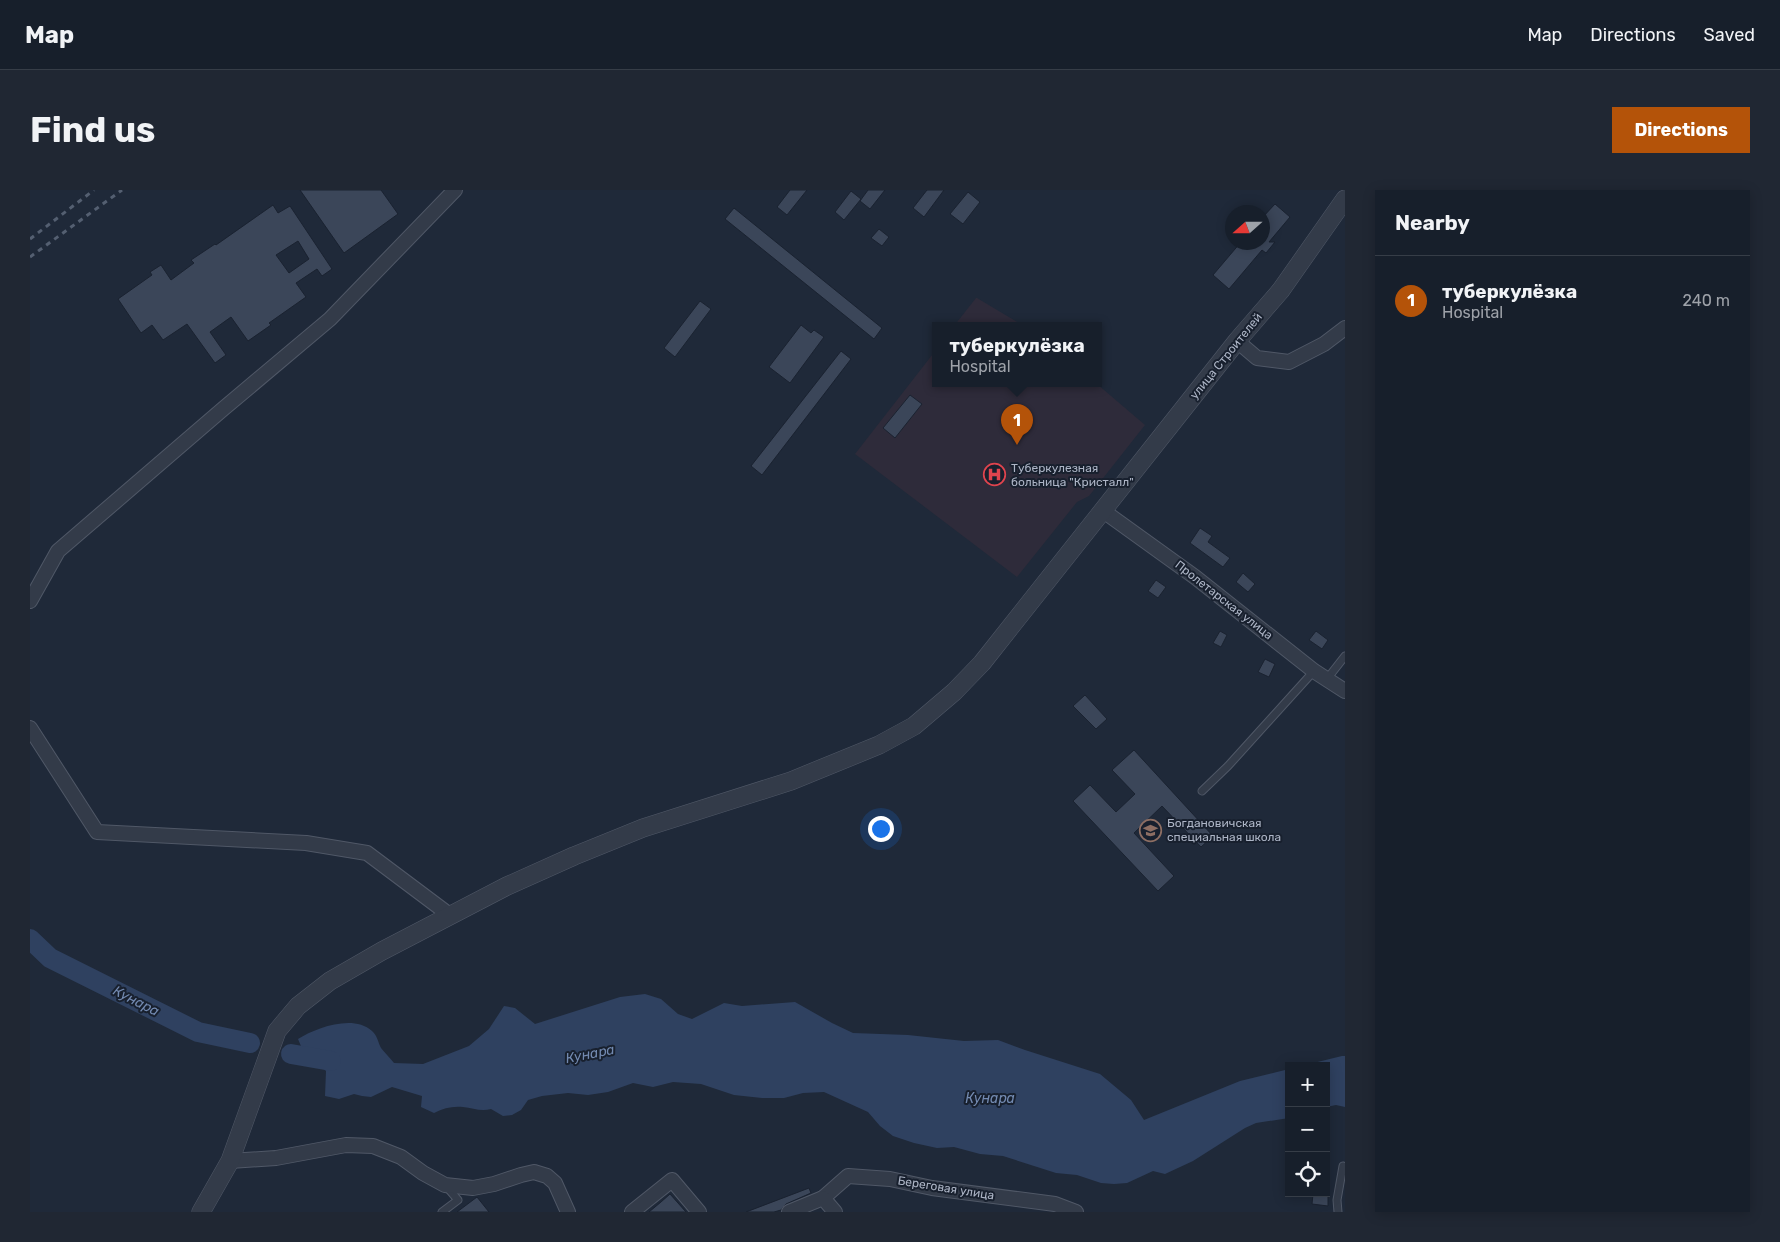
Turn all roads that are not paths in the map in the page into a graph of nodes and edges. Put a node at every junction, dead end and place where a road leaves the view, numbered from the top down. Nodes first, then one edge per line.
1 (455, 190) edge
2 (1345, 199) edge
3 (1345, 328) edge
4 (1237, 341) junction
5 (1102, 510) junction
6 (30, 601) edge
7 (1345, 656) edge
8 (1314, 671) junction
9 (1327, 679) junction
10 (1345, 691) edge
11 (30, 728) edge
12 (1202, 791) dead end
13 (451, 916) junction
14 (230, 1161) junction
15 (1343, 1166) dead end
16 (445, 1185) junction
17 (823, 1198) junction
18 (792, 1211) edge
19 (201, 1212) edge
20 (442, 1212) edge
21 (568, 1212) edge
22 (632, 1212) edge
23 (699, 1212) edge
24 (835, 1212) edge
25 (1076, 1212) edge
26 (1338, 1212) edge

1 - 6 street
2 - 4 street, улица Строителей
3 - 4 street
4 - 5 street, улица Строителей
5 - 8 street, Пролетарская улица
5 - 13 street, улица Строителей
7 - 9 lane
8 - 9 street, Пролетарская улица
8 - 12 lane
9 - 10 street, Пролетарская улица
11 - 13 street
13 - 14 street, улица Строителей
14 - 16 street
14 - 19 street, улица Строителей
15 - 26 lane
16 - 20 lane
16 - 21 street
17 - 18 street, Береговая улица
17 - 24 street
17 - 25 street, Береговая улица
22 - 23 street

